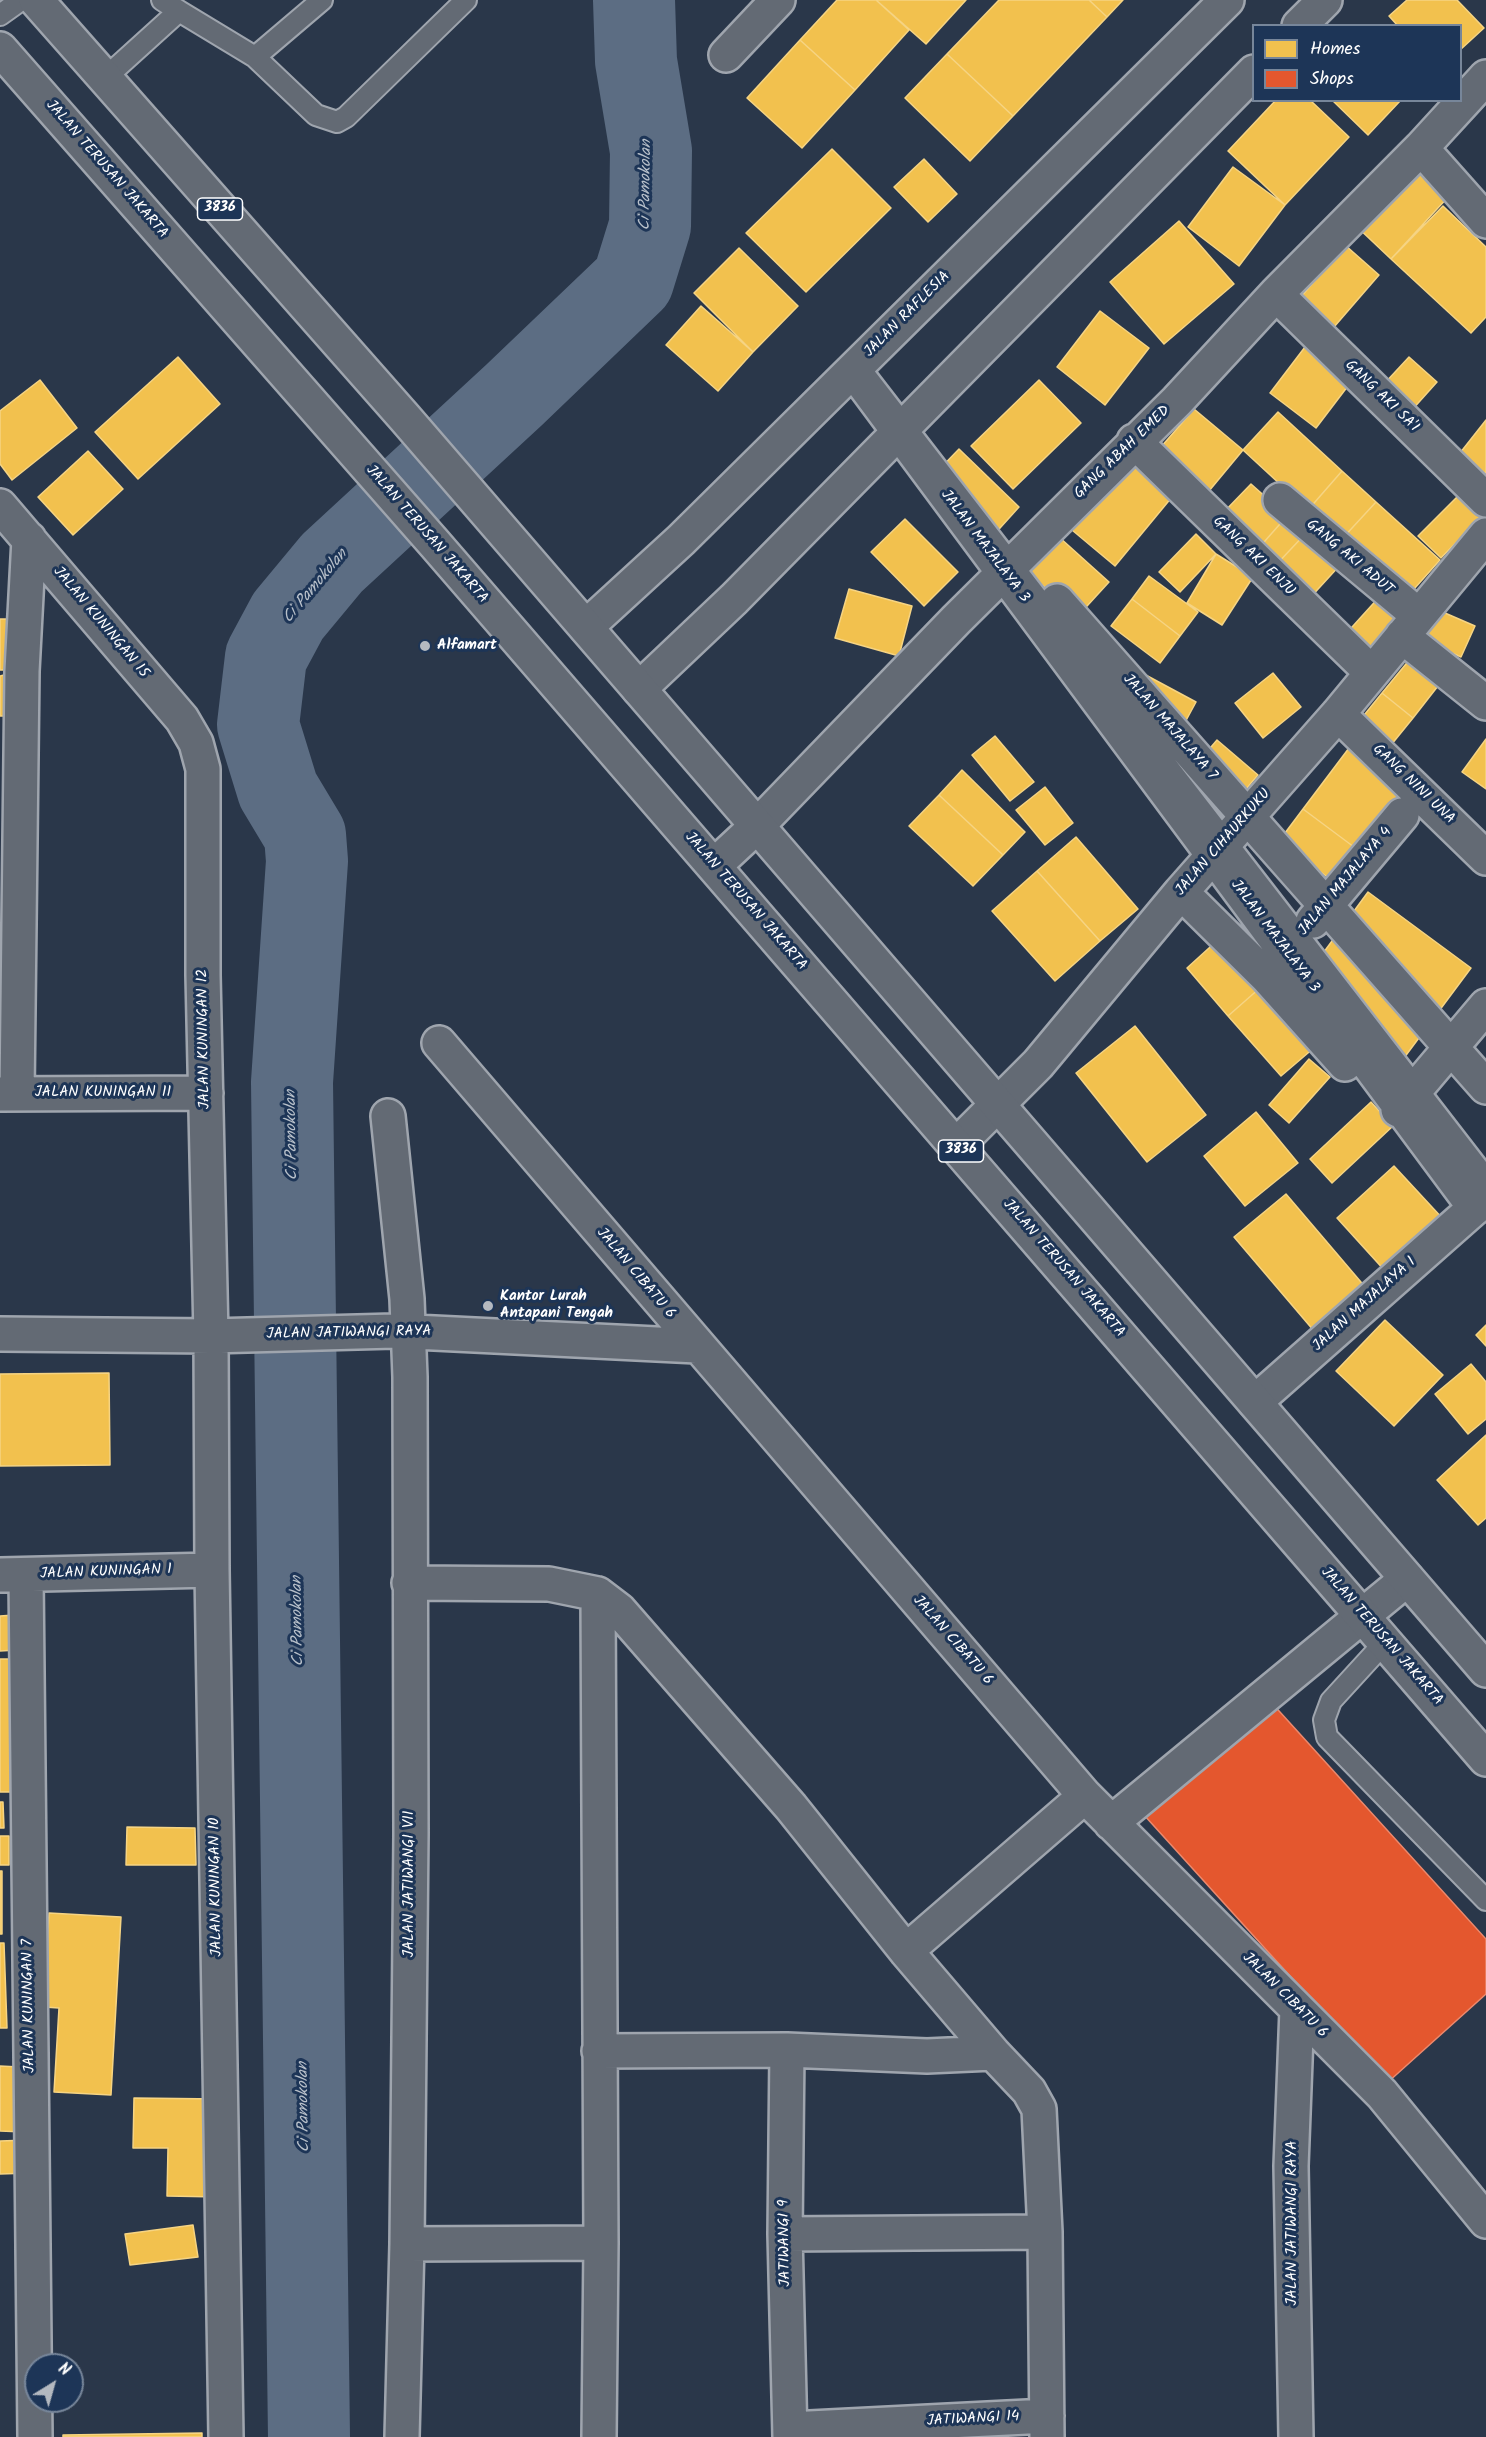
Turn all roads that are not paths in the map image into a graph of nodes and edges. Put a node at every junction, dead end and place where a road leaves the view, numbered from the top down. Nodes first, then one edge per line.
1 (21, 0) edge
2 (36, 0) edge
3 (162, 0) edge
4 (322, 0) edge
5 (466, 0) edge
6 (778, 0) edge
7 (1227, 0) edge
8 (1325, 0) edge
9 (180, 11) junction
10 (0, 15) edge
11 (1301, 24) edge
12 (0, 49) edge
13 (726, 55) dead end
14 (255, 57) junction
15 (1252, 74) edge
16 (1486, 77) edge
17 (105, 78) junction
18 (1421, 148) junction
19 (1486, 221) edge
20 (1276, 294) junction
21 (853, 370) junction
22 (1134, 441) junction
23 (1280, 500) dead end
24 (1486, 500) edge
25 (10, 523) edge
26 (1485, 539) edge
27 (1410, 626) junction
28 (586, 627) junction
29 (1372, 673) junction
30 (639, 689) junction
31 (1486, 704) edge
32 (1338, 714) junction
33 (196, 743) joint
34 (1402, 815) dead end
35 (757, 826) junction
36 (1486, 858) edge
37 (714, 866) junction
38 (1181, 892) junction
39 (1267, 977) junction
40 (1486, 1006) edge
41 (438, 1043) dead end
42 (1486, 1087) edge
43 (206, 1093) junction
44 (8, 1094) edge
45 (999, 1106) junction
46 (388, 1116) dead end
47 (1394, 1116) junction
48 (956, 1146) junction
49 (1482, 1198) edge
50 (402, 1331) junction
51 (0, 1334) edge
52 (218, 1336) junction
53 (697, 1346) junction
54 (1255, 1402) junction
55 (212, 1570) junction
56 (13, 1576) edge
57 (1407, 1579) junction
58 (409, 1583) junction
59 (598, 1594) junction
60 (1363, 1617) junction
61 (1385, 1642) junction
62 (1486, 1670) edge
63 (1486, 1759) edge
64 (1085, 1797) junction
65 (1111, 1823) junction
66 (1486, 1900) edge
67 (906, 1951) junction
68 (1298, 2009) junction
69 (787, 2049) junction
70 (599, 2051) junction
71 (993, 2053) junction
72 (1486, 2221) edge
73 (1045, 2232) junction
74 (785, 2234) junction
75 (407, 2244) junction
76 (601, 2244) junction
77 (1047, 2426) edge
78 (790, 2433) edge
79 (35, 2437) edge
80 (226, 2437) edge
81 (402, 2437) edge
82 (599, 2437) edge
83 (1296, 2437) edge

1 - 10 lane
2 - 17 street, 3836
3 - 9 lane
4 - 14 lane
5 - 14 lane
6 - 13 street
7 - 21 street, JALAN RAFLESIA
8 - 11 street
9 - 14 lane
9 - 17 lane
12 - 37 street, JALAN TERUSAN JAKARTA / 3836
15 - 30 street
16 - 18 street, GANG ABAH EMED
17 - 28 street, 3836
18 - 19 street
18 - 20 street, GANG ABAH EMED
20 - 22 street, GANG ABAH EMED
20 - 24 street, GANG AKI SA'I
21 - 28 street, JALAN RAFLESIA
21 - 42 street, JALAN MAJALAYA 7
21 - 49 street, JALAN MAJALAYA 3
22 - 29 street, GANG AKI ENJU
22 - 35 street, GANG ABAH EMED
23 - 27 street, GANG AKI ADUT
25 - 33 street, JALAN KUNINGAN 15
25 - 44 street
26 - 27 street, JALAN CIHAURKUKU
27 - 29 street, JALAN CIHAURKUKU
27 - 31 street, GANG AKI ADUT
28 - 30 street, 3836
29 - 32 street, JALAN CIHAURKUKU
30 - 35 street, 3836
32 - 36 street, GANG NINI UNA
32 - 38 street, JALAN CIHAURKUKU
33 - 43 street, JALAN KUNINGAN 12
34 - 39 street, JALAN MAJALAYA 4
35 - 37 street, GANG ABAH EMED
35 - 45 street, 3836
37 - 48 street, JALAN TERUSAN JAKARTA / 3836
38 - 39 street, JALAN MAJALAYA 3
38 - 45 street, JALAN CIHAURKUKU
39 - 47 street, JALAN MAJALAYA 3
40 - 47 street
41 - 53 street, JALAN CIBATU 6
43 - 44 street, JALAN KUNINGAN 11
43 - 52 street, JALAN KUNINGAN 12
45 - 48 street, JALAN CIHAURKUKU
45 - 54 street, 3836
46 - 50 street, JALAN JATIWANGI VII
47 - 49 street, JALAN MAJALAYA 3
48 - 60 street, JALAN TERUSAN JAKARTA / 3836
49 - 54 street, JALAN MAJALAYA 1
50 - 52 street, JALAN JATIWANGI RAYA
50 - 53 street, JALAN JATIWANGI RAYA
50 - 58 street, JALAN JATIWANGI VII
51 - 52 street, JALAN JATIWANGI RAYA
52 - 55 street, JALAN KUNINGAN 10
53 - 64 street, JALAN CIBATU 6
54 - 57 street, 3836
55 - 56 street, JALAN KUNINGAN 1
55 - 80 street, JALAN KUNINGAN 10
56 - 79 street, JALAN KUNINGAN 7
57 - 60 street
57 - 62 street, 3836
58 - 59 street
58 - 75 street, JALAN JATIWANGI VII
59 - 67 street
59 - 70 street
60 - 61 street, JALAN TERUSAN JAKARTA / 3836
60 - 65 street
61 - 63 street, JALAN TERUSAN JAKARTA / 3836
61 - 66 lane
64 - 65 street, JALAN CIBATU 6
64 - 67 street
65 - 68 street, JALAN CIBATU 6
67 - 71 street
68 - 72 street, JALAN CIBATU 6
68 - 83 street, JALAN JATIWANGI RAYA
69 - 70 street
69 - 71 street
69 - 74 street, JATIWANGI 9
70 - 76 street
71 - 73 street
73 - 74 street
73 - 77 street
74 - 78 street, JATIWANGI 9
75 - 76 street
75 - 81 street, JALAN JATIWANGI VII
76 - 82 street
77 - 78 street, JATIWANGI 14

